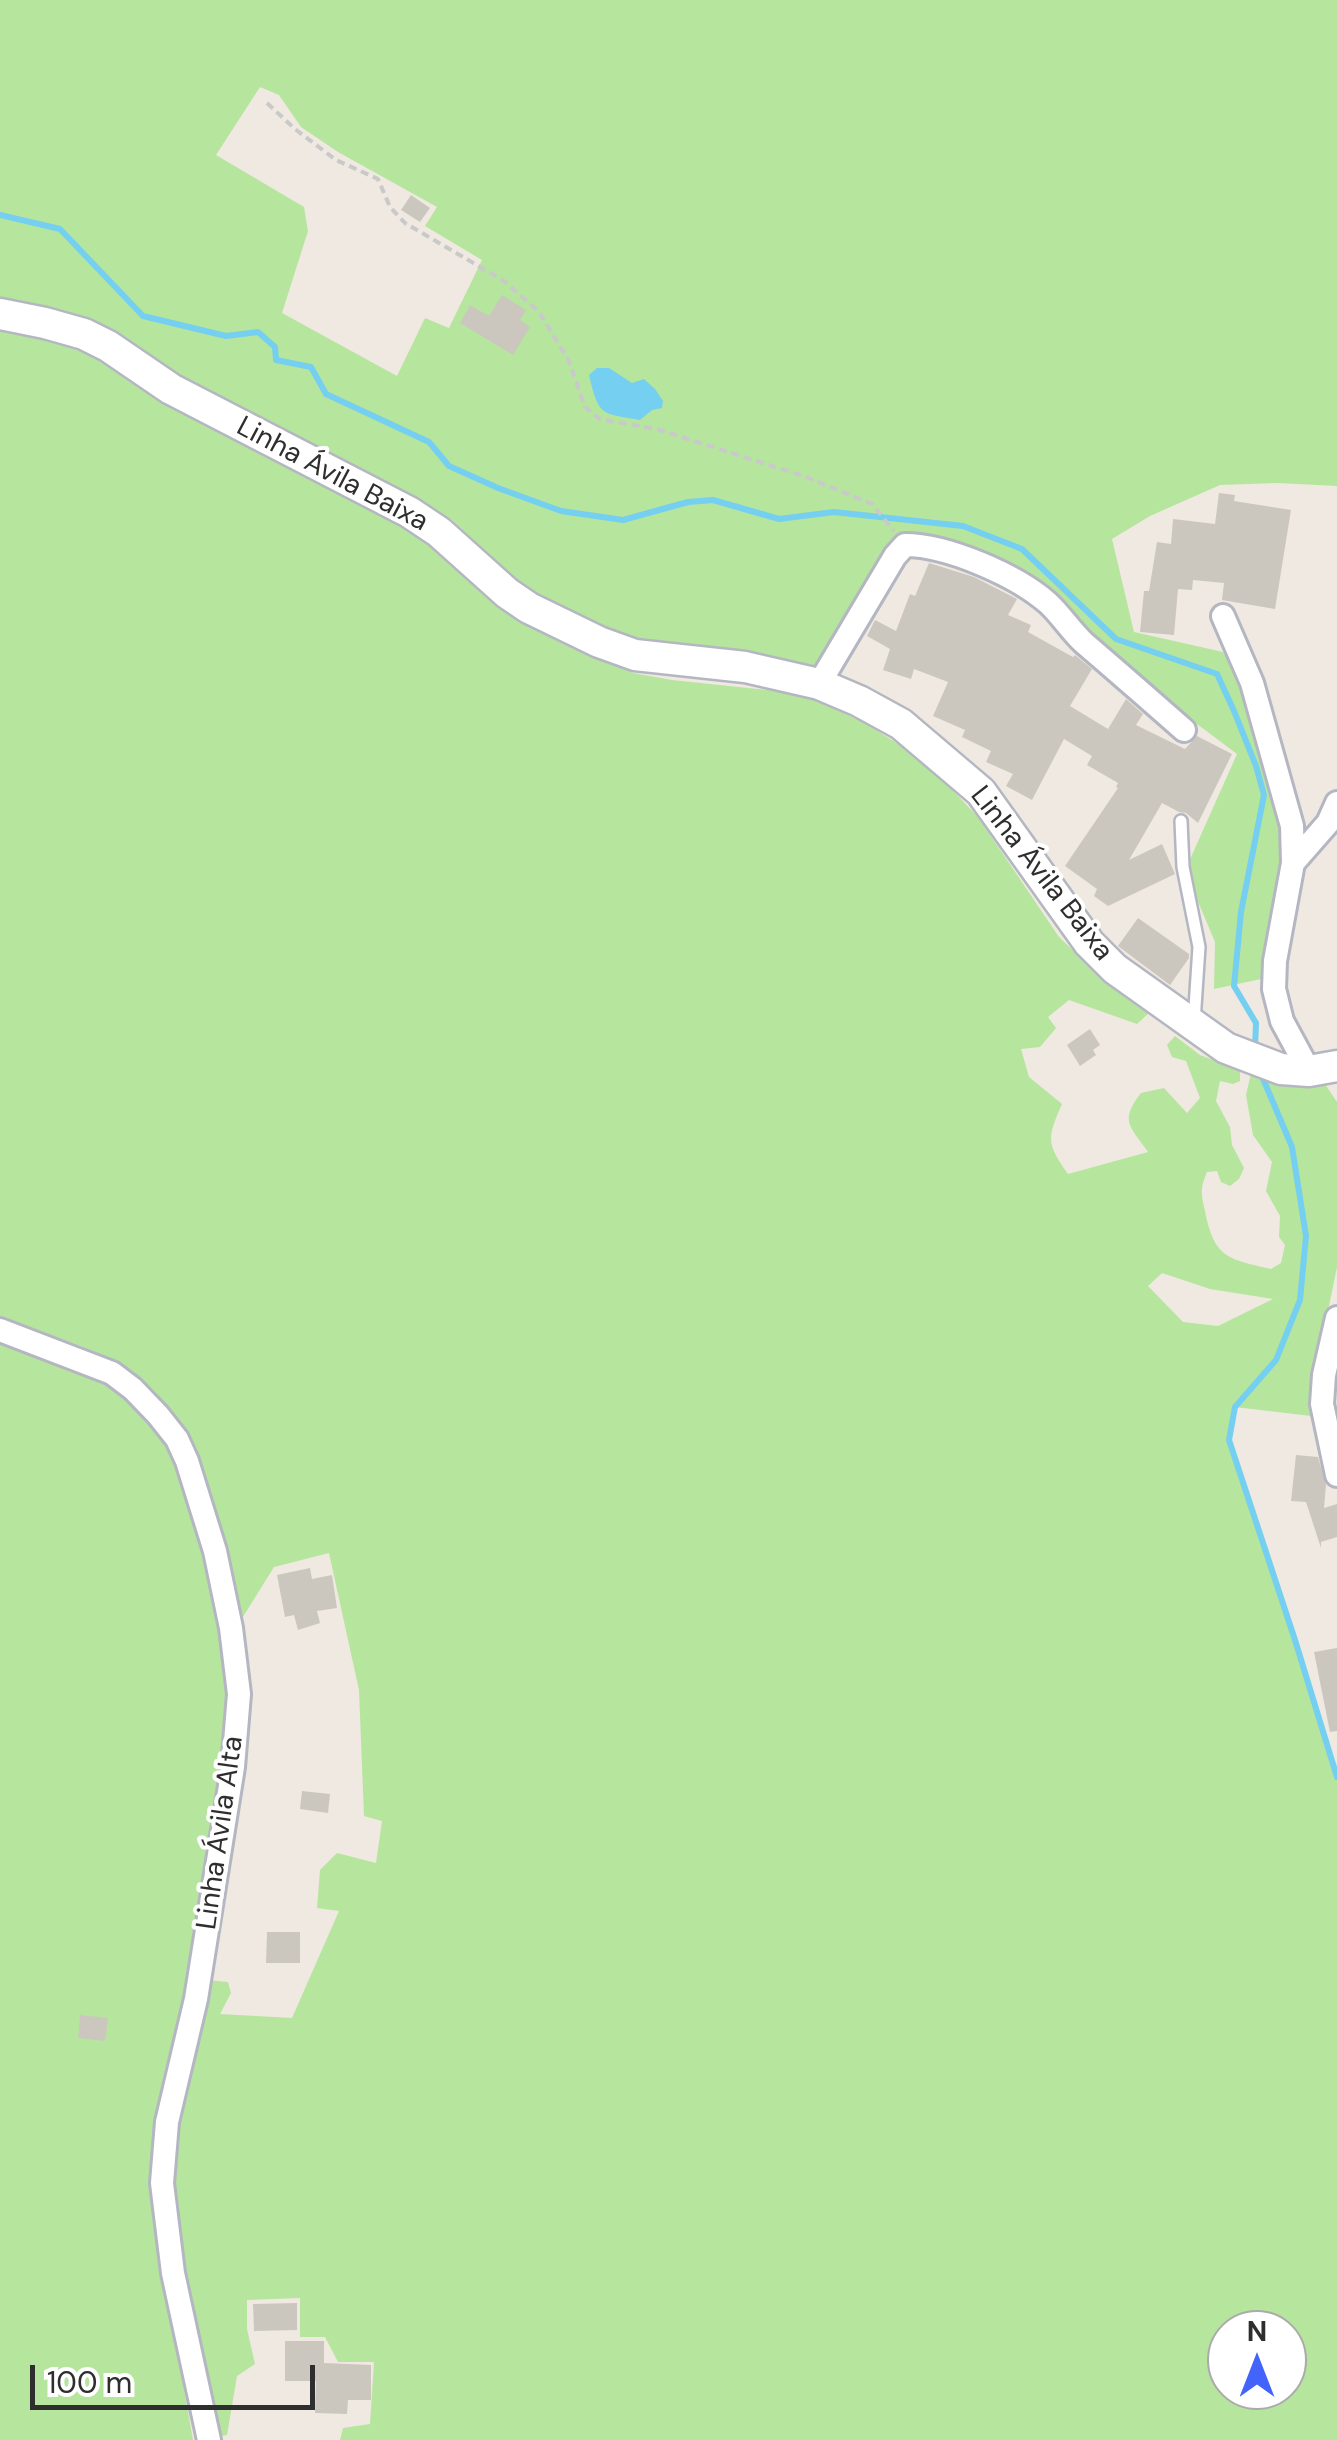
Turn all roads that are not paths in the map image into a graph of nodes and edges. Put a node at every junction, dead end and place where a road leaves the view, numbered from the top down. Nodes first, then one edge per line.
1 (0, 314) edge
2 (1223, 616) dead end
3 (819, 684) junction
4 (1184, 730) dead end
5 (1337, 803) edge
6 (1181, 821) dead end
7 (1294, 863) junction
8 (1194, 1026) junction
9 (1309, 1068) edge
10 (1337, 1318) edge
11 (0, 1330) edge
12 (1337, 1475) edge
13 (209, 2440) edge

1 - 3 street, Linha Ávila Baixa
2 - 7 street
3 - 4 street
3 - 8 street, Linha Ávila Baixa
5 - 7 street
6 - 8 lane
7 - 9 street
8 - 9 street, Linha Ávila Baixa
10 - 12 street
11 - 13 street, Linha Ávila Alta

